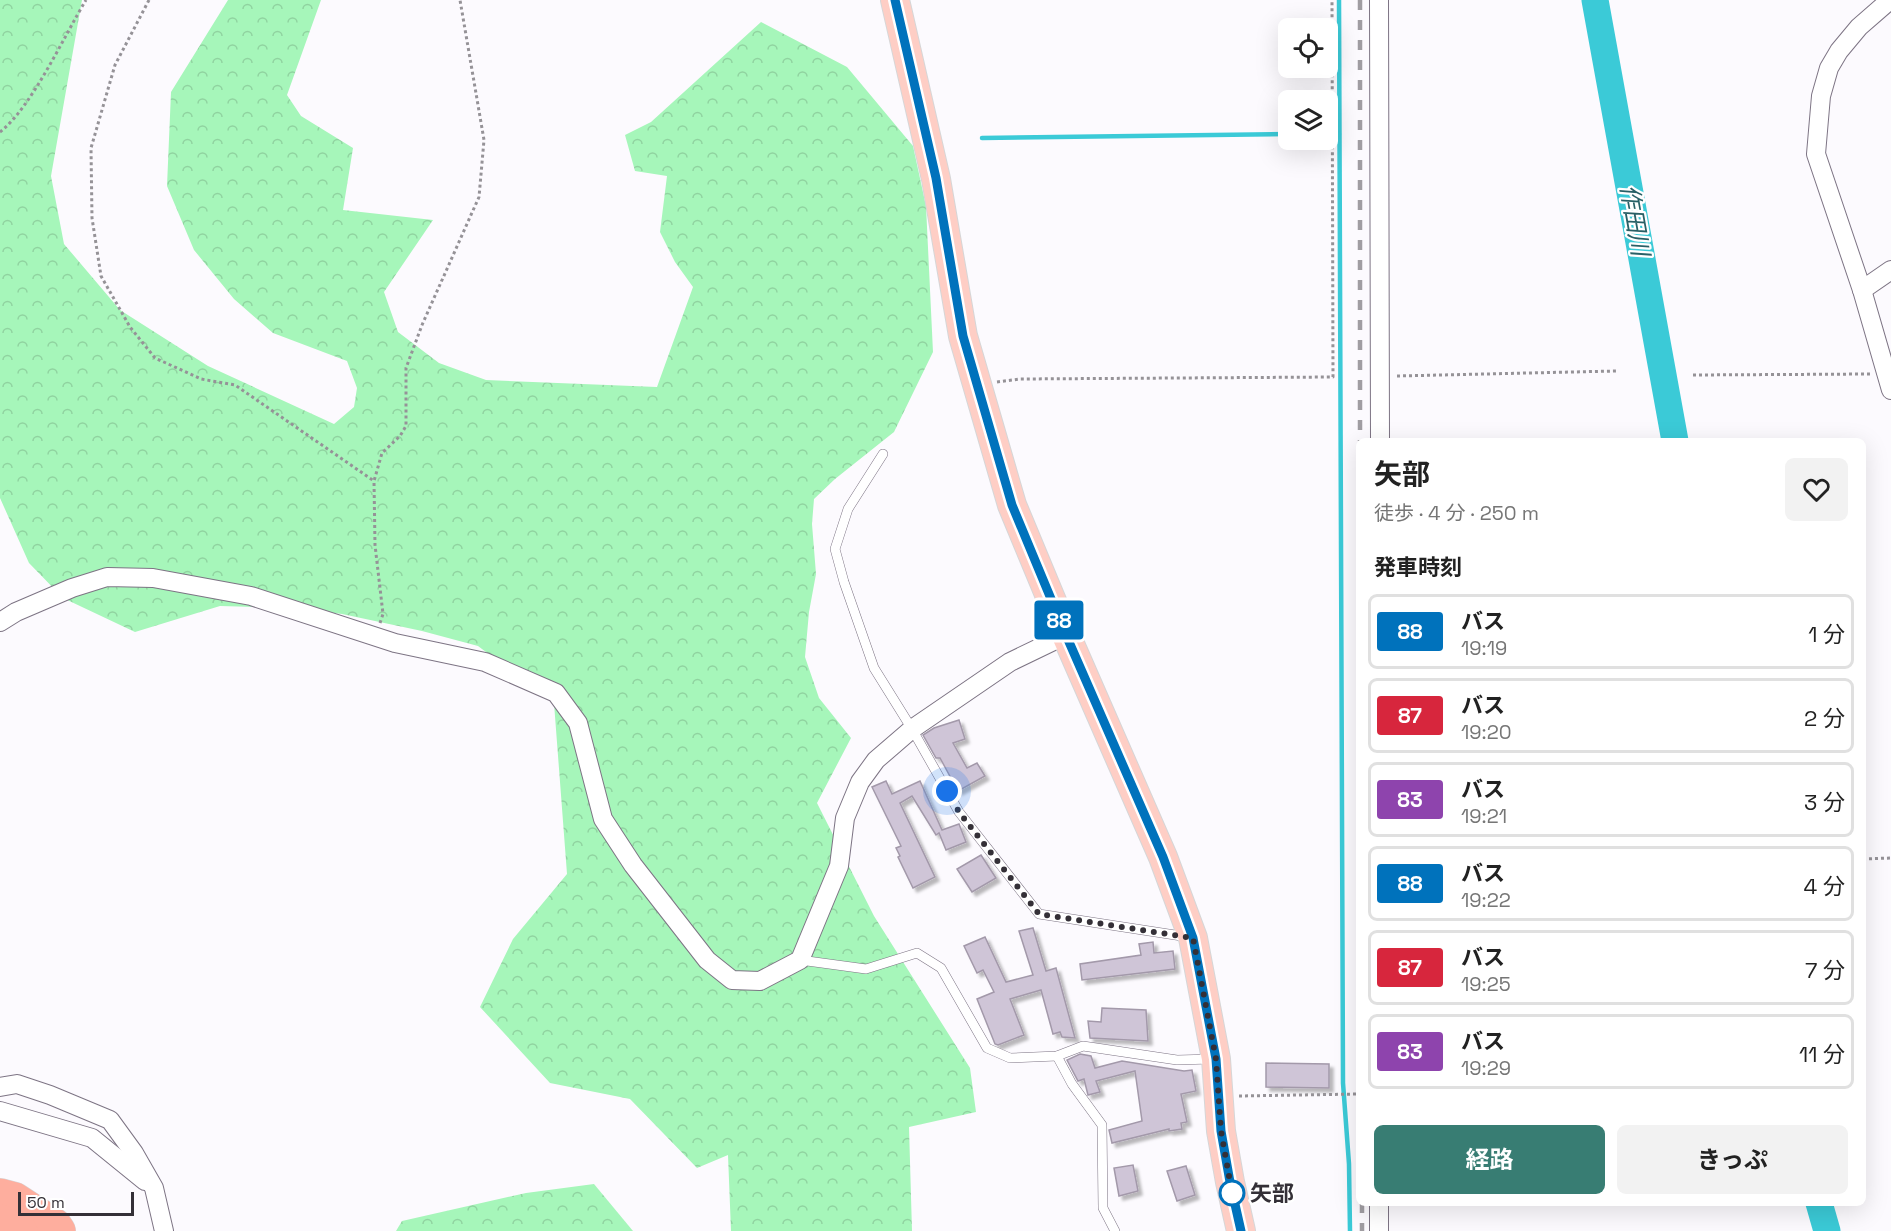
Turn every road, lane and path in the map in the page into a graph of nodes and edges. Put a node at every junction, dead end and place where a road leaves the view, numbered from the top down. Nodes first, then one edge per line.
1 (86, 0) edge
2 (149, 0) edge
3 (460, 0) edge
4 (895, 0) edge
5 (1332, 0) edge
6 (1379, 0) edge
7 (1890, 0) edge
8 (0, 132) edge
9 (1891, 270) edge
10 (1862, 290) junction
11 (1616, 371) dead end
12 (1692, 375) dead end
13 (1380, 376) junction
14 (1889, 382) edge
15 (978, 384) junction
16 (1380, 438) edge
17 (883, 454) dead end
18 (374, 481) junction
19 (0, 622) edge
20 (1066, 635) junction
21 (377, 637) junction
22 (912, 729) junction
23 (1866, 858) edge
24 (1891, 858) edge
25 (1193, 938) junction
26 (800, 960) junction
27 (1057, 1056) junction
28 (1216, 1059) junction
29 (0, 1087) edge
30 (1356, 1094) edge
31 (1219, 1096) junction
32 (0, 1111) edge
33 (154, 1188) junction
34 (0, 1196) edge
35 (1379, 1206) edge
36 (0, 1221) edge
37 (21, 1231) edge
38 (59, 1231) edge
39 (164, 1231) edge
40 (1115, 1231) edge
41 (1241, 1231) edge
42 (1379, 1231) edge

1 - 8 path
2 - 18 path
3 - 18 path
4 - 15 main road
5 - 15 path
6 - 13 street
7 - 10 street
9 - 10 street
10 - 14 street
11 - 13 path
12 - 14 path
13 - 16 street
15 - 20 main road
17 - 22 lane
18 - 21 path
19 - 21 street
20 - 22 street
20 - 25 main road
21 - 26 street
22 - 25 lane
22 - 26 street
23 - 24 path
25 - 28 main road
26 - 27 lane
27 - 28 lane
27 - 40 lane
28 - 31 main road
29 - 33 street
30 - 31 path
31 - 41 main road
32 - 33 street
33 - 39 street
34 - 38 highway
35 - 42 street
36 - 37 highway

